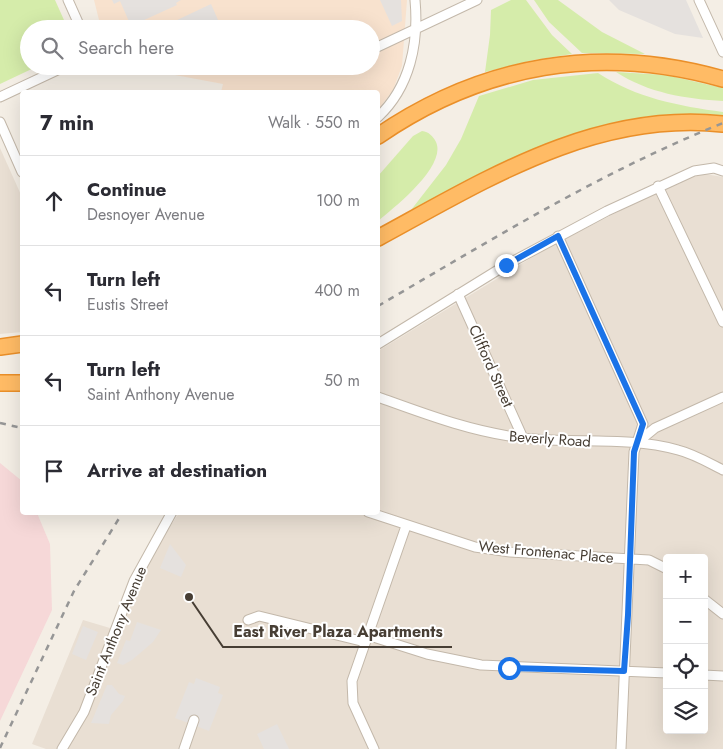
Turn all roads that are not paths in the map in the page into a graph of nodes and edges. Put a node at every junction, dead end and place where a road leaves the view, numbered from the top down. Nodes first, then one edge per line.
1 (68, 0) edge
2 (415, 0) edge
3 (477, 0) edge
4 (699, 0) edge
5 (77, 20) edge
6 (416, 29) junction
7 (380, 46) edge
8 (723, 52) edge
9 (47, 75) edge
10 (723, 78) edge
11 (0, 98) edge
12 (380, 115) edge
13 (0, 122) edge
14 (723, 124) edge
15 (380, 134) edge
16 (20, 166) edge
17 (723, 171) edge
18 (658, 186) junction
19 (558, 236) junction
20 (380, 237) edge
21 (458, 294) junction
22 (723, 322) edge
23 (380, 343) edge
24 (20, 344) edge
25 (0, 347) edge
26 (0, 383) edge
27 (20, 383) edge
28 (723, 397) edge
29 (380, 398) edge
30 (524, 438) junction
31 (638, 442) junction
32 (723, 470) edge
33 (170, 515) edge
34 (376, 515) edge
35 (406, 526) junction
36 (630, 558) junction
37 (663, 567) edge
38 (708, 602) edge
39 (723, 614) edge
40 (248, 620) dead end
41 (366, 638) junction
42 (624, 671) junction
43 (663, 673) edge
44 (708, 675) edge
45 (723, 676) edge
46 (194, 720) dead end
47 (62, 749) edge
48 (184, 749) edge
49 (374, 749) edge
50 (621, 749) edge

1 - 5 street
2 - 6 street
3 - 6 street
4 - 8 street
6 - 7 street
6 - 12 street
9 - 11 street
10 - 15 highway
13 - 16 street
14 - 20 highway
17 - 18 street
18 - 19 street
18 - 22 street
19 - 21 street
19 - 31 street
21 - 23 street
21 - 30 street, Clifford Street
24 - 25 highway
26 - 27 highway
28 - 31 street
29 - 30 street, Beverly Road
30 - 31 street, Beverly Road
31 - 32 street, Beverly Road
31 - 36 street
33 - 47 street, Saint Anthony Avenue
34 - 35 street, West Frontenac Place
35 - 36 street, West Frontenac Place
35 - 41 street
36 - 37 street, West Frontenac Place
36 - 42 street
38 - 39 street
40 - 41 street
41 - 42 street
41 - 49 street
42 - 43 street
42 - 50 street
44 - 45 street
46 - 48 street

